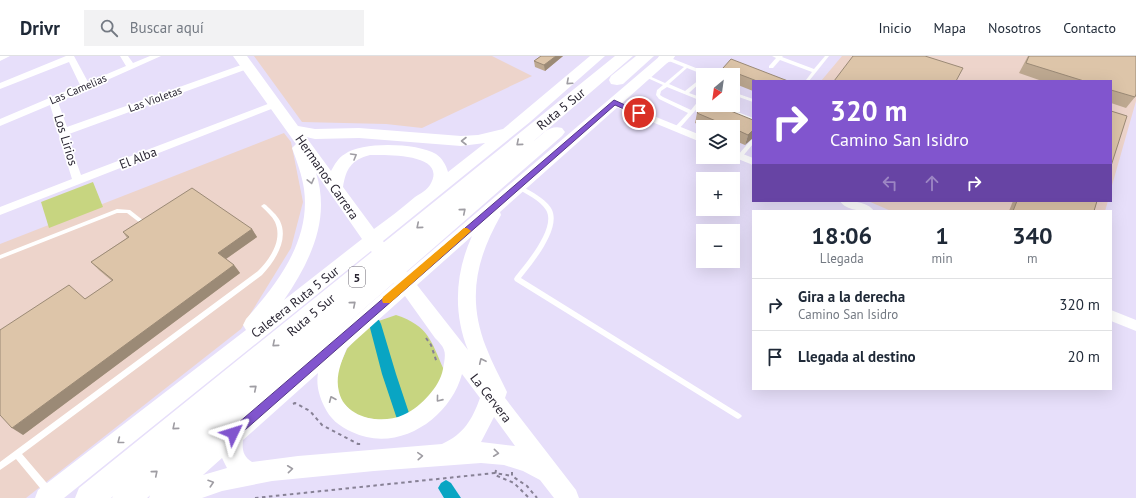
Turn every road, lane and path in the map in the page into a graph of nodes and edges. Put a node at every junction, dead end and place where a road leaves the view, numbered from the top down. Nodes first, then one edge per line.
1 (6, 56) edge
2 (124, 56) edge
3 (157, 56) edge
4 (598, 56) edge
5 (625, 56) edge
6 (827, 56) edge
7 (71, 57) edge
8 (778, 57) edge
9 (0, 58) edge
10 (658, 60) edge
11 (243, 61) edge
12 (687, 66) junction
13 (131, 67) junction
14 (771, 67) dead end
15 (815, 71) junction
16 (808, 80) dead end
17 (666, 85) junction
18 (0, 86) edge
19 (85, 86) junction
20 (686, 93) junction
21 (740, 96) edge
22 (696, 97) edge
23 (53, 100) junction
24 (752, 101) edge
25 (614, 102) junction
26 (276, 104) junction
27 (696, 107) edge
28 (691, 112) junction
29 (733, 112) edge
30 (752, 120) edge
31 (0, 123) edge
32 (515, 128) junction
33 (676, 129) junction
34 (294, 130) junction
35 (64, 132) junction
36 (339, 134) junction
37 (696, 137) edge
38 (752, 142) edge
39 (740, 152) edge
40 (312, 155) junction
41 (740, 156) edge
42 (752, 162) edge
43 (78, 181) junction
44 (335, 187) junction
45 (514, 190) junction
46 (434, 192) junction
47 (846, 202) edge
48 (264, 206) dead end
49 (866, 210) edge
50 (0, 211) edge
51 (147, 226) edge
52 (0, 257) edge
53 (415, 297) joint
54 (1112, 315) edge
55 (1136, 326) edge
56 (423, 333) dead end
57 (340, 341) junction
58 (454, 350) junction
59 (216, 364) junction
60 (438, 365) dead end
61 (491, 396) junction
62 (738, 416) dead end
63 (510, 422) junction
64 (233, 433) junction
65 (18, 454) junction
66 (506, 454) junction
67 (444, 455) junction
68 (0, 466) edge
69 (495, 473) junction
70 (550, 473) junction
71 (252, 474) junction
72 (512, 476) dead end
73 (48, 496) edge
74 (89, 498) edge
75 (126, 498) edge
76 (160, 498) edge
77 (176, 498) edge
78 (255, 498) edge
79 (529, 498) edge
80 (568, 498) edge

1 - 9 street
2 - 13 street
3 - 13 street, Las Camelias
4 -> 32 main road, Caletera Ruta 5 Sur
5 -> 74 highway, Ruta 5 Sur / 5
6 - 15 lane
7 - 18 street
7 - 19 street
8 - 14 lane
8 - 15 lane
10 - 12 lane
10 - 17 lane
10 - 25 main road
75 -> 10 highway, Ruta 5 Sur / 5
11 - 26 main road, Hermanos Carrera
11 - 35 street, Las Violetas
12 - 17 lane
12 - 20 lane
13 - 19 street, Las Camelias
15 - 16 lane
17 - 20 lane
17 - 28 lane
19 - 23 street, Las Camelias
20 - 22 lane
21 - 24 lane
23 - 31 street, Las Camelias
23 - 35 street, Los Lirios
25 - 33 street
25 - 45 main road
26 - 34 main road, Hermanos Carrera
26 - 43 street, El Alba
27 - 28 lane
28 - 33 lane
29 - 30 lane
32 -> 36 main road
32 - 46 main road, Caletera Ruta 5 Sur
33 - 37 street
34 - 36 main road
34 - 40 main road, Hermanos Carrera
34 -> 59 main road
35 - 43 street, Los Lirios
36 - 40 main road
38 - 39 lane
40 - 44 main road, Hermanos Carrera
41 - 42 street
43 - 50 street, El Alba
44 -> 46 main road
44 - 53 main road, Hermanos Carrera
45 - 57 main road
45 - 62 lane
63 -> 45 main road
46 - 59 main road, Caletera Ruta 5 Sur
47 - 49 street
48 - 65 lane
51 - 52 lane
53 - 58 main road, La Cervera
54 - 55 street
56 - 60 path
58 -> 57 main road
57 - 64 main road
58 - 61 main road, La Cervera
59 -> 73 main road, Caletera Ruta 5 Sur
61 - 63 main road, La Cervera
61 - 67 main road
63 - 70 main road, La Cervera
64 - 71 main road
64 - 76 main road
65 - 68 lane
65 - 73 lane
67 -> 66 main road
66 - 69 path
66 - 70 main road
71 -> 67 main road
69 - 72 path
69 - 78 path
69 - 79 path
70 - 80 main road, La Cervera
77 -> 71 main road

